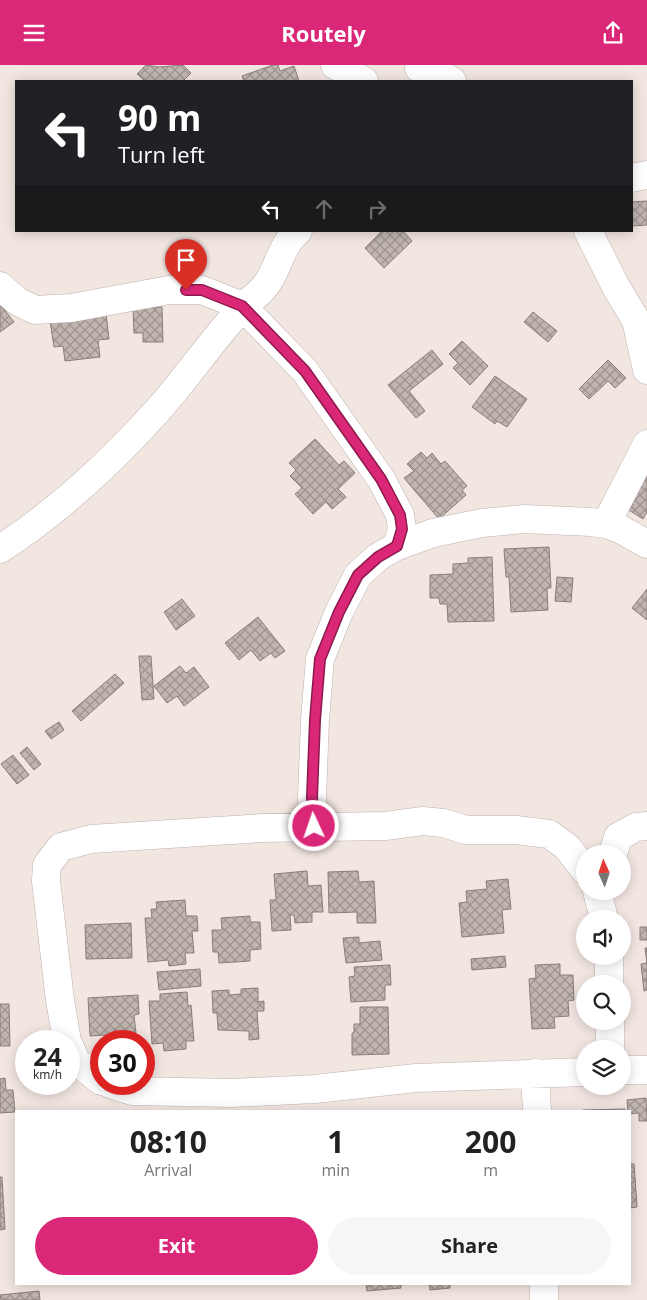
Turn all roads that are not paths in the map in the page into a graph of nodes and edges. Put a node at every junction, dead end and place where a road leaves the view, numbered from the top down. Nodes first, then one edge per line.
1 (335, 65) edge
2 (415, 71) edge
3 (362, 80) edge
4 (450, 80) edge
5 (647, 175) edge
6 (633, 178) edge
7 (297, 232) edge
8 (588, 232) edge
9 (0, 285) edge
10 (244, 308) junction
11 (647, 370) edge
12 (647, 444) edge
13 (606, 525) junction
14 (647, 544) edge
15 (397, 546) junction
16 (0, 549) edge
17 (314, 826) junction
18 (647, 826) edge
19 (615, 845) edge
20 (576, 858) edge
21 (65, 1030) edge
22 (80, 1064) edge
23 (647, 1070) edge
24 (631, 1071) edge
25 (90, 1072) edge
26 (576, 1072) edge
27 (535, 1073) junction
28 (155, 1091) edge
29 (537, 1110) edge
30 (544, 1285) edge
31 (544, 1300) edge

1 - 3 street
2 - 4 street
5 - 6 street
7 - 10 street
8 - 11 street
9 - 10 street
10 - 15 street
10 - 16 street
12 - 13 street
13 - 14 street
13 - 15 street
15 - 17 street
17 - 20 street
17 - 21 street
18 - 19 street
22 - 25 street
23 - 24 street
26 - 27 street
27 - 28 street
27 - 29 street
30 - 31 street

